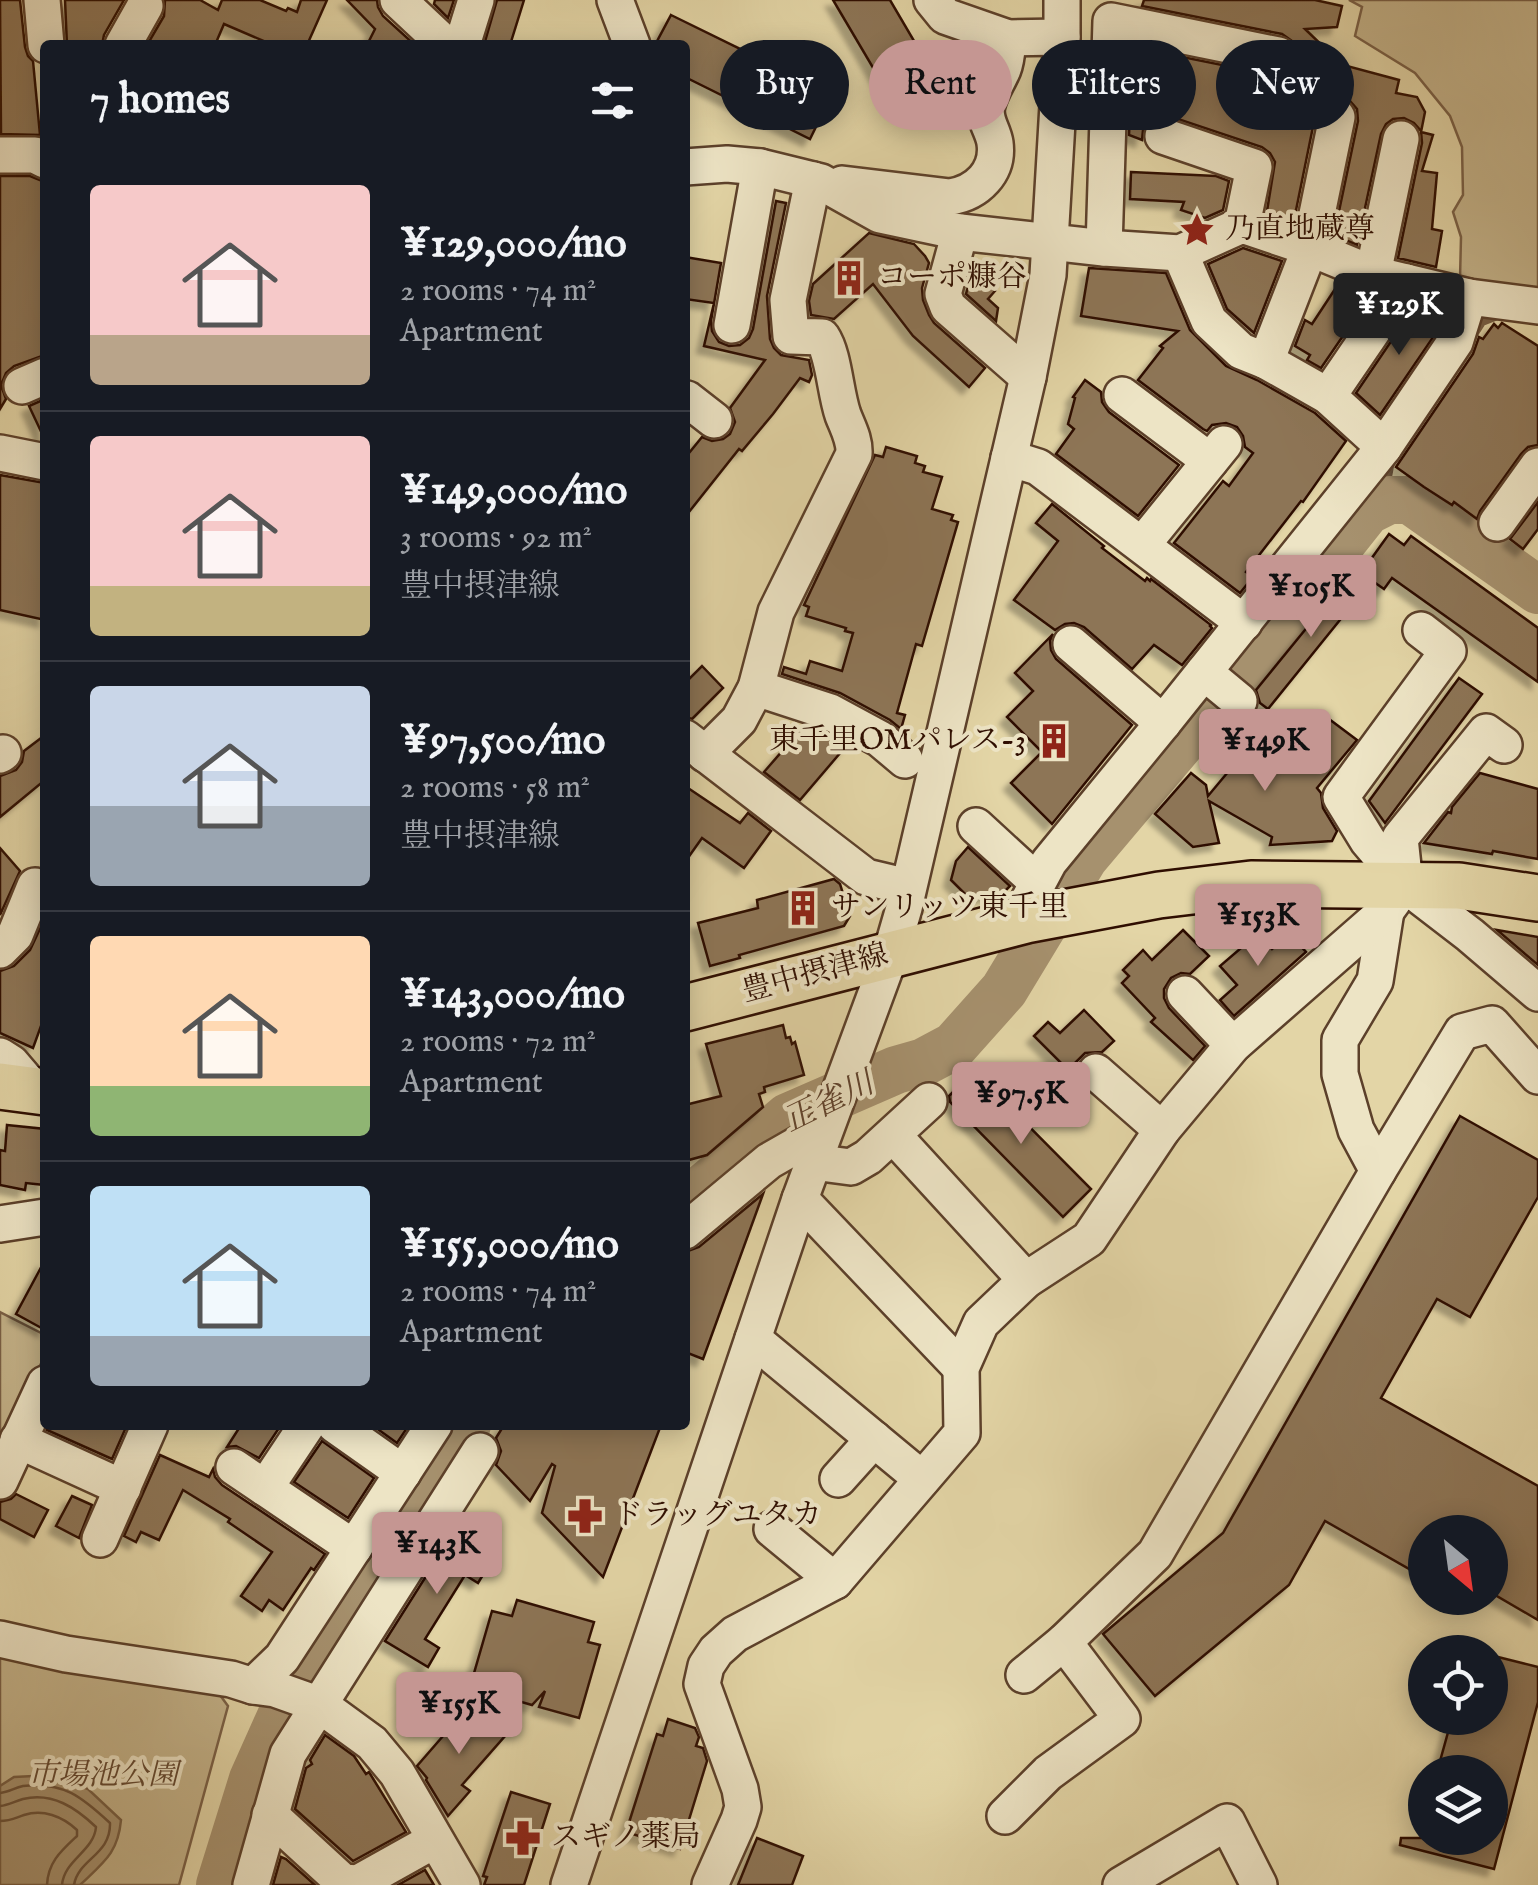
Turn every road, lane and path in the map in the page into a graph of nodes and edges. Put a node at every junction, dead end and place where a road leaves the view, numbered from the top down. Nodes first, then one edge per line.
1 (42, 0) edge
2 (398, 0) edge
3 (476, 0) edge
4 (615, 0) edge
5 (932, 0) edge
6 (1062, 0) edge
7 (145, 6) dead end
8 (1112, 11) edge
9 (1062, 37) junction
10 (1008, 38) junction
11 (46, 40) edge
12 (126, 40) edge
13 (441, 40) edge
14 (464, 40) edge
15 (630, 40) edge
16 (1221, 40) edge
17 (1335, 130) edge
18 (1163, 136) dead end
19 (1400, 139) dead end
20 (0, 155) edge
21 (40, 158) edge
22 (690, 164) edge
23 (760, 167) junction
24 (817, 181) junction
25 (1242, 226) junction
26 (960, 232) junction
27 (1052, 240) junction
28 (1104, 248) junction
29 (1310, 248) junction
30 (1180, 253) junction
31 (1390, 278) junction
32 (1469, 296) junction
33 (1538, 306) edge
34 (732, 325) dead end
35 (1266, 361) junction
36 (1028, 377) junction
37 (1122, 395) dead end
38 (1328, 396) junction
39 (1384, 447) junction
40 (0, 453) edge
41 (1009, 458) junction
42 (40, 461) edge
43 (1538, 466) edge
44 (1497, 524) dead end
45 (1142, 544) junction
46 (1244, 623) junction
47 (1421, 630) dead end
48 (1071, 644) dead end
49 (1204, 672) junction
50 (756, 688) junction
51 (1238, 701) dead end
52 (1164, 722) junction
53 (1504, 745) dead end
54 (695, 746) edge
55 (904, 760) dead end
56 (976, 826) dead end
57 (35, 886) dead end
58 (908, 887) junction
59 (1395, 898) junction
60 (1538, 898) edge
61 (1027, 908) junction
62 (3, 941) edge
63 (891, 954) junction
64 (1538, 993) edge
65 (1185, 994) dead end
66 (690, 1007) edge
67 (1233, 1045) junction
68 (0, 1056) edge
69 (1096, 1072) dead end
70 (1538, 1076) edge
71 (27, 1089) edge
72 (929, 1102) dead end
73 (1162, 1130) junction
74 (892, 1134) junction
75 (819, 1146) junction
76 (1378, 1171) junction
77 (800, 1199) junction
78 (40, 1218) edge
79 (0, 1224) edge
80 (690, 1227) edge
81 (1026, 1280) junction
82 (753, 1339) junction
83 (961, 1368) junction
84 (40, 1394) edge
85 (148, 1430) edge
86 (304, 1430) edge
87 (342, 1430) edge
88 (431, 1430) edge
89 (874, 1439) junction
90 (18, 1440) junction
91 (480, 1451) dead end
92 (234, 1467) dead end
93 (403, 1474) junction
94 (838, 1479) dead end
95 (922, 1479) junction
96 (0, 1480) edge
97 (123, 1488) junction
98 (266, 1488) junction
99 (772, 1529) dead end
100 (100, 1539) dead end
101 (354, 1548) junction
102 (834, 1582) junction
103 (0, 1639) edge
104 (1064, 1642) junction
105 (1024, 1675) dead end
106 (289, 1695) junction
107 (270, 1815) junction
108 (1005, 1816) dead end
109 (436, 1840) junction
110 (251, 1885) edge
111 (462, 1885) edge
112 (569, 1885) edge
113 (710, 1885) edge
114 (1121, 1885) edge
115 (1259, 1885) edge

1 - 11 street
2 - 13 street
3 - 14 street
4 - 15 street
5 - 10 street
6 - 9 street
7 - 12 street
8 - 16 street
8 - 28 street
9 - 10 street
9 - 27 street
10 - 24 street
17 - 29 street
18 - 25 street
19 - 31 street
20 - 21 street
22 - 23 street
23 - 24 street
23 - 34 street
24 - 26 street
24 - 50 street
25 - 29 street
25 - 30 street
26 - 27 street
26 - 36 street
27 - 28 street
27 - 36 street
28 - 30 street
29 - 31 street
29 - 35 street
30 - 35 street
31 - 32 street
31 - 38 street
32 - 33 street
32 - 39 street
35 - 38 street
36 - 41 street
37 - 45 street
38 - 39 street
39 - 46 street
40 - 42 street
41 - 45 street
41 - 58 street
43 - 44 street
45 - 46 street
46 - 49 street
47 - 59 street
48 - 52 street
49 - 51 street
49 - 52 street
50 - 54 street
50 - 55 street
52 - 61 street
53 - 59 street
54 - 58 street
56 - 61 street
57 - 62 street
58 - 63 street
59 - 60 main road, 豊中摂津線
59 - 61 main road, 豊中摂津線
59 - 64 street
59 - 67 street
59 - 76 street
61 - 63 main road, 豊中摂津線
63 - 66 main road, 豊中摂津線
63 - 75 street
65 - 67 street
67 - 73 street
68 - 71 street
69 - 73 street
70 - 76 street
72 - 74 street
73 - 81 street
74 - 75 street
74 - 81 street
75 - 77 street
75 - 80 street
76 - 104 street
77 - 82 street
77 - 83 street
78 - 79 street
81 - 83 street
82 - 89 street
82 - 112 street
83 - 95 street
84 - 90 street
85 - 97 street
86 - 98 street
87 - 93 street
88 - 93 street
89 - 94 street
89 - 95 street
90 - 96 street
90 - 97 street
91 - 106 street
92 - 98 street
93 - 101 street
95 - 102 street
97 - 100 street
98 - 101 street
99 - 102 street
101 - 106 street
102 - 113 street
103 - 106 street
104 - 105 street
104 - 108 street
106 - 107 street
106 - 109 street
107 - 109 street
107 - 110 street
109 - 111 street
114 - 115 street

